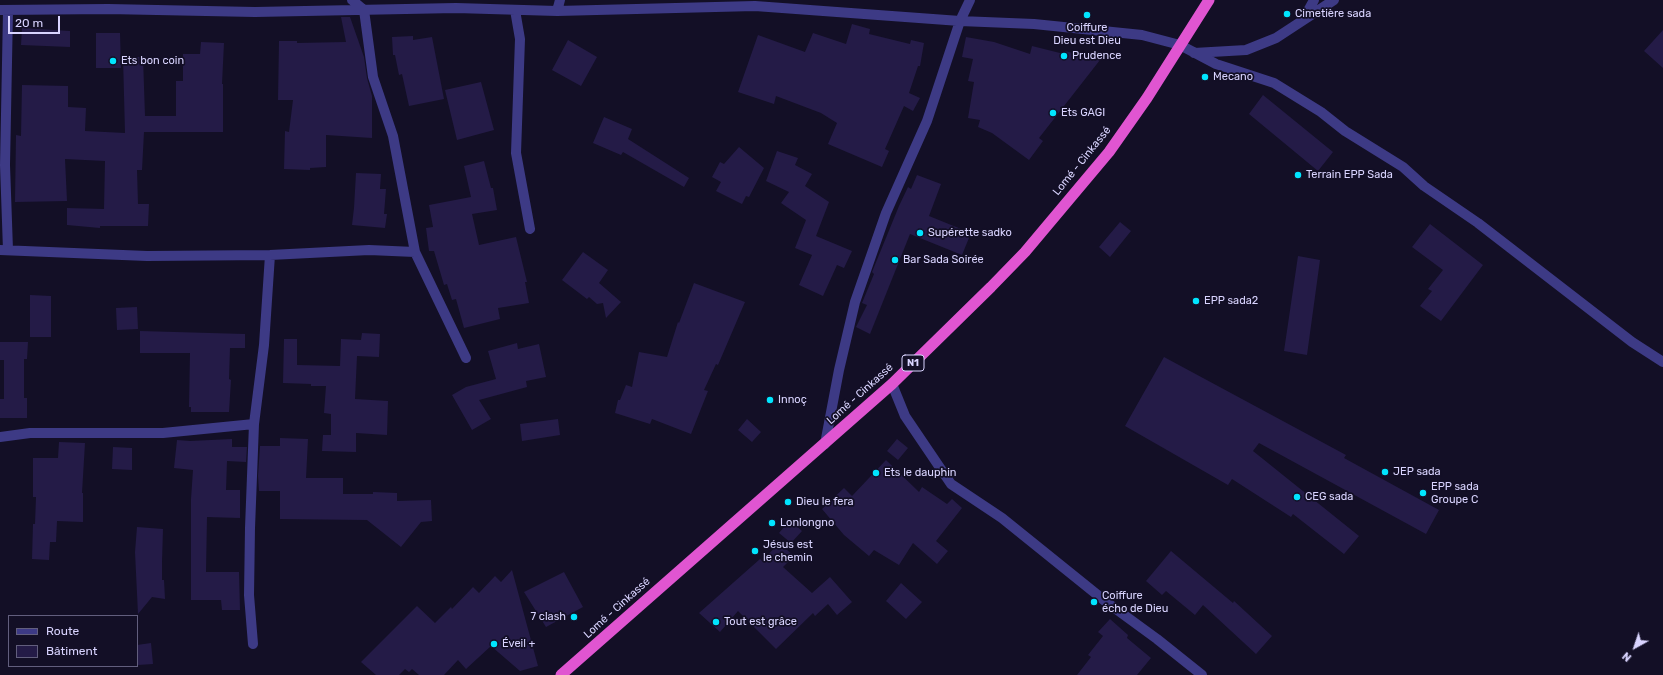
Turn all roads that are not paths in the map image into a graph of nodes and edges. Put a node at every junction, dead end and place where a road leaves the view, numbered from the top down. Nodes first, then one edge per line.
1 (352, 0) edge
2 (560, 0) edge
3 (970, 0) edge
4 (1209, 0) edge
5 (1314, 0) edge
6 (1334, 0) edge
7 (756, 3) edge
8 (110, 4) edge
9 (4, 10) edge
10 (364, 10) junction
11 (515, 10) junction
12 (557, 11) junction
13 (960, 21) junction
14 (1302, 22) junction
15 (1180, 45) junction
16 (1194, 53) junction
17 (530, 229) dead end
18 (4, 250) edge
19 (415, 252) junction
20 (270, 255) junction
21 (466, 358) dead end
22 (1663, 362) edge
23 (892, 384) junction
24 (254, 424) junction
25 (0, 437) edge
26 (825, 444) junction
27 (253, 644) dead end
28 (561, 675) edge
29 (1202, 675) edge

1 - 10 street
2 - 12 street
3 - 13 street
4 - 15 highway, Lomé - Cinkassé / N1
5 - 14 street
6 - 14 street
7 - 12 street
7 - 13 street
8 - 9 street
8 - 10 street
9 - 18 street
10 - 11 street
10 - 19 street
11 - 12 street
11 - 17 street
13 - 15 street
13 - 26 street
14 - 16 street
15 - 16 street
15 - 23 highway, Lomé - Cinkassé / N1
16 - 22 street
18 - 20 street
19 - 20 street
19 - 21 street
20 - 24 street
23 - 26 highway, Lomé - Cinkassé / N1
23 - 29 street
24 - 25 street
24 - 27 street
26 - 28 highway, Lomé - Cinkassé / N1

